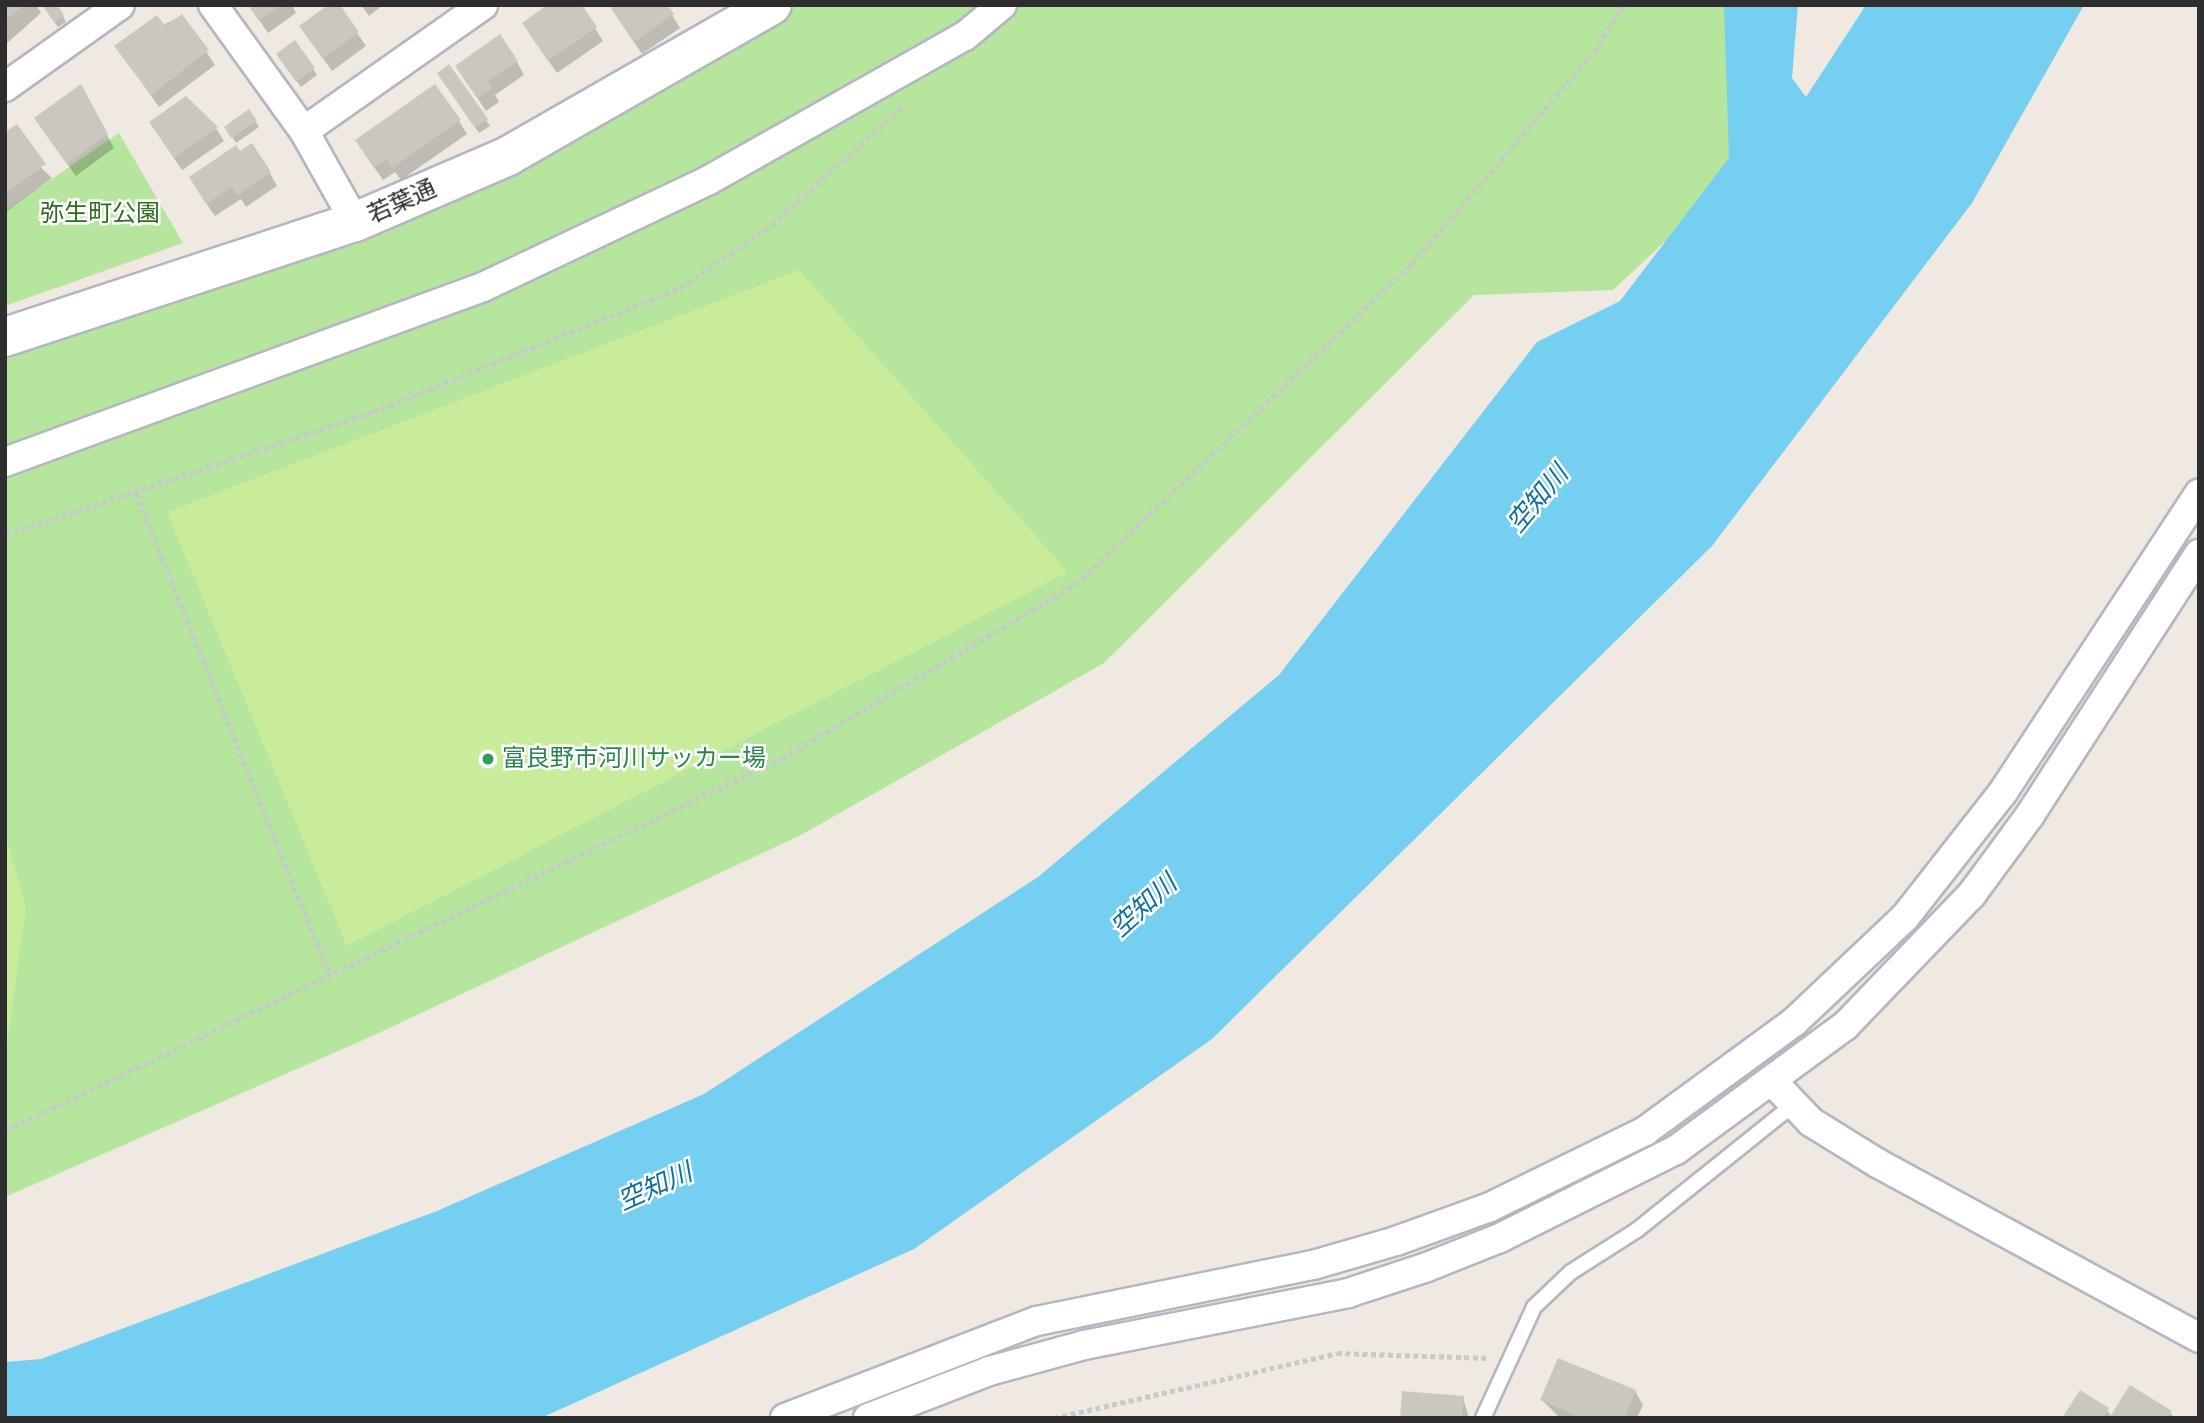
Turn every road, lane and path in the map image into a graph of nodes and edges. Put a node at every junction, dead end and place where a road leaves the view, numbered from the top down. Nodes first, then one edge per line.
1 (120, 5) edge
2 (213, 5) edge
3 (483, 5) edge
4 (772, 5) edge
5 (1002, 5) edge
6 (1623, 5) edge
7 (5, 87) edge
8 (906, 103) dead end
9 (304, 131) junction
10 (355, 222) junction
11 (5, 337) edge
12 (5, 462) edge
13 (136, 493) junction
14 (2199, 494) edge
15 (5, 535) edge
16 (2199, 554) edge
17 (329, 973) junction
18 (1771, 1080) junction
19 (1794, 1104) junction
20 (5, 1131) edge
21 (2199, 1338) edge
22 (1506, 1359) junction
23 (785, 1418) edge
24 (868, 1418) edge
25 (1054, 1418) edge
26 (1483, 1418) edge

1 - 7 street
2 - 9 street
3 - 9 street
4 - 10 street, 若葉通
5 - 12 street
6 - 17 path
8 - 13 path
9 - 10 street
10 - 11 street, 若葉通
13 - 15 path
13 - 17 path
14 - 23 street
16 - 18 street
17 - 20 path
18 - 19 street
18 - 24 street
19 - 21 street
19 - 22 lane
22 - 25 path
22 - 26 lane

